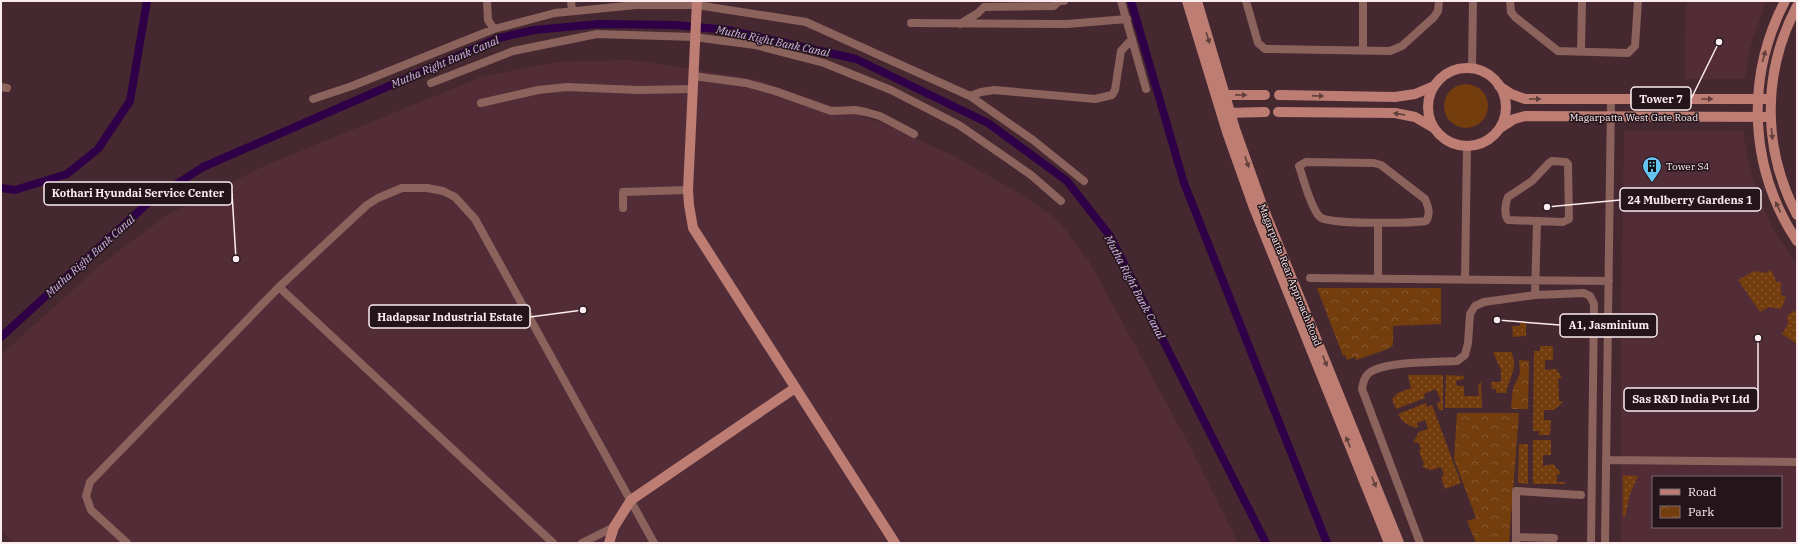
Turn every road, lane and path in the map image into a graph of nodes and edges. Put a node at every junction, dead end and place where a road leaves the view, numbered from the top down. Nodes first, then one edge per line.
1 (487, 1) edge
2 (571, 1) edge
3 (1064, 1) edge
4 (1121, 1) edge
5 (1187, 1) edge
6 (1197, 1) edge
7 (1246, 1) edge
8 (1363, 1) edge
9 (1439, 1) edge
10 (1473, 1) edge
11 (1510, 1) edge
12 (1582, 1) edge
13 (1638, 1) edge
14 (1785, 1) edge
15 (697, 6) edge
16 (1797, 6) edge
17 (572, 11) junction
18 (1126, 19) junction
19 (911, 23) dead end
20 (960, 24) junction
21 (494, 29) junction
22 (694, 34) junction
23 (1132, 39) junction
24 (1363, 50) junction
25 (1581, 51) junction
26 (1472, 69) junction
27 (693, 76) junction
28 (432, 83) dead end
29 (1434, 86) junction
30 (1500, 86) junction
31 (693, 89) junction
32 (1146, 89) dead end
33 (1220, 95) junction
34 (1265, 95) dead end
35 (1279, 95) dead end
36 (970, 96) junction
37 (313, 99) dead end
38 (1611, 99) junction
39 (1757, 99) junction
40 (1770, 99) junction
41 (481, 103) dead end
42 (1265, 112) dead end
43 (1278, 112) dead end
44 (1226, 113) junction
45 (1612, 117) junction
46 (1757, 117) junction
47 (1770, 117) junction
48 (1434, 128) junction
49 (1500, 128) junction
50 (914, 134) dead end
51 (1467, 146) junction
52 (1084, 181) dead end
53 (688, 190) junction
54 (1061, 201) dead end
55 (623, 208) dead end
56 (1797, 215) edge
57 (1537, 222) junction
58 (1378, 223) junction
59 (1797, 241) edge
60 (1310, 278) dead end
61 (1378, 279) junction
62 (1465, 280) junction
63 (1535, 280) junction
64 (1609, 281) junction
65 (279, 287) junction
66 (1535, 295) junction
67 (795, 388) junction
68 (1606, 460) junction
69 (1797, 462) edge
70 (1581, 495) dead end
71 (630, 500) junction
72 (1592, 500) junction
73 (1606, 500) junction
74 (614, 527) junction
75 (1554, 538) dead end
76 (1516, 540) edge
77 (127, 543) edge
78 (553, 543) edge
79 (582, 543) edge
80 (609, 543) edge
81 (654, 543) edge
82 (895, 543) edge
83 (1389, 543) edge
84 (1399, 543) edge
85 (1420, 543) edge
86 (1591, 543) edge
87 (1605, 543) edge

1 - 21 street
2 - 17 street
3 - 20 street
4 - 18 street
5 - 33 street, Magarpatta Rear Approach Road
6 -> 33 street, Magarpatta Rear Approach Road
7 - 24 street
8 - 24 street
9 - 24 street
10 - 26 street
11 - 25 street
12 - 25 street
13 - 25 street
39 -> 14 street
15 - 17 street
15 - 22 street
15 - 36 street
16 - 40 street
17 - 21 street
18 - 20 street
18 - 23 street
19 - 20 street
21 - 37 street
22 - 27 street
22 - 28 street
22 - 54 street
23 - 32 street
23 - 36 street
26 - 29 street
26 - 30 street, Magarpatta West Gate Road
27 - 31 street
27 - 50 street
35 -> 29 street
29 - 48 street
30 -> 38 street, Magarpatta West Gate Road
30 - 49 street
31 - 41 street
31 - 53 street
33 -> 34 street
33 - 44 street, Magarpatta Rear Approach Road
36 - 52 street
38 -> 39 street, Magarpatta West Gate Road
38 - 45 street
39 - 40 street, Magarpatta West Gate Road
39 - 46 street
40 - 47 street
42 - 44 street
48 -> 43 street
83 -> 44 street, Magarpatta Rear Approach Road
44 -> 84 street, Magarpatta Rear Approach Road
45 - 46 street, Magarpatta West Gate Road
45 - 49 street, Magarpatta West Gate Road
45 - 64 street
46 - 47 street, Magarpatta West Gate Road
59 -> 46 street
47 -> 56 street
48 - 51 street
49 - 51 street, Magarpatta West Gate Road
51 - 62 street
53 - 55 street
53 - 67 street
57 - 57 street
57 - 63 street
58 - 58 street
58 - 61 street
60 - 61 street
61 - 62 street
62 - 63 street
63 - 64 street
63 - 66 street
64 - 68 street
65 - 71 street
65 - 77 street
65 - 78 street
66 - 72 street
66 - 85 street
67 - 71 street
67 - 82 street
68 - 69 street
68 - 73 street
70 - 76 street
71 - 74 street
71 - 81 street
72 - 73 street
72 - 86 street
73 - 87 street
74 - 79 street
74 - 80 street
75 - 76 street

